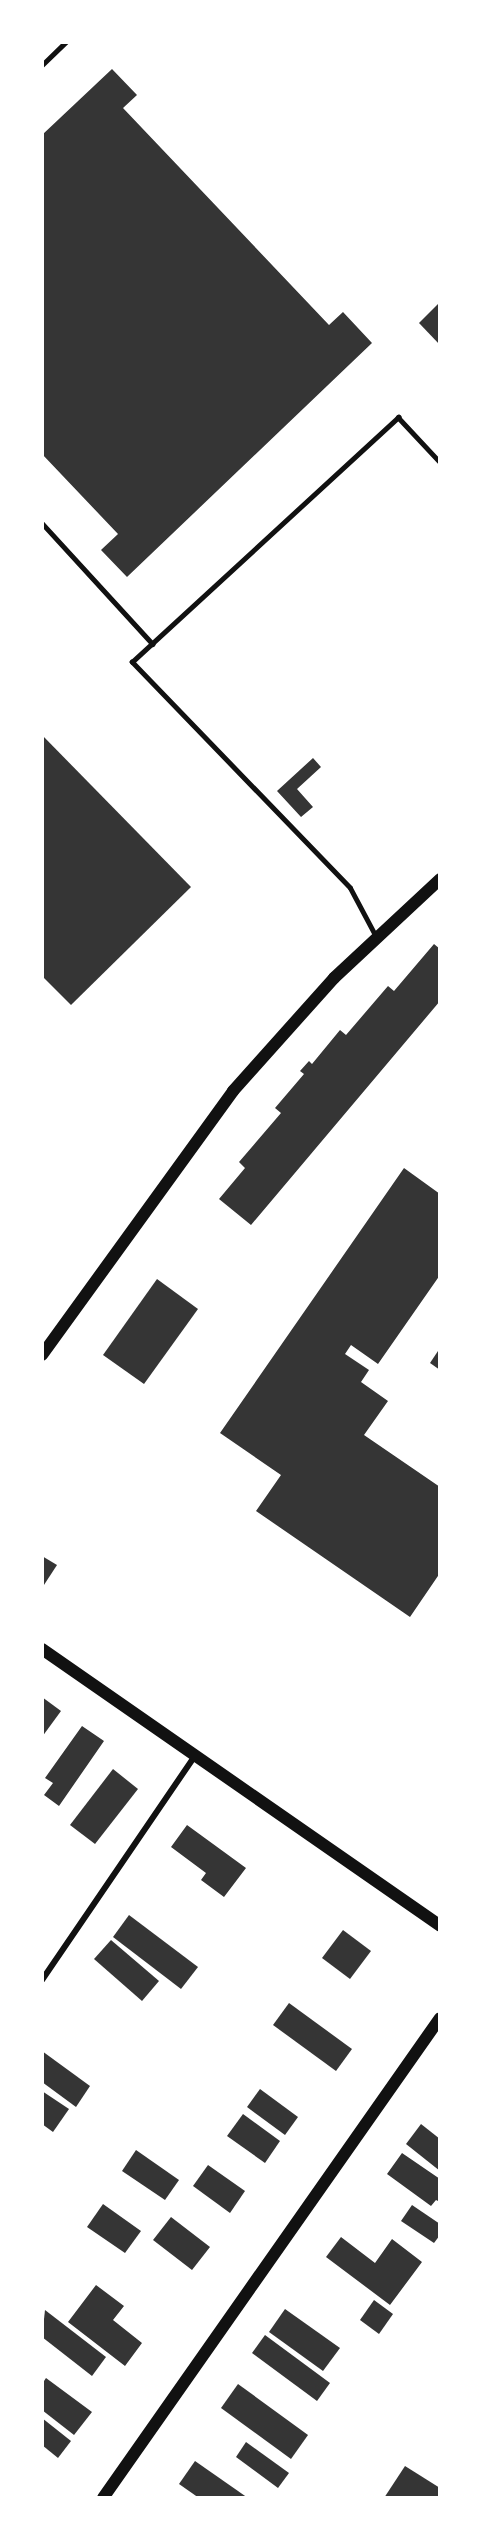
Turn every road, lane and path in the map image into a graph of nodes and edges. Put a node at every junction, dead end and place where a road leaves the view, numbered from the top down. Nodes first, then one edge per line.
1 (66, 42) edge
2 (42, 65) edge
3 (440, 462) edge
4 (42, 523) edge
5 (153, 644) junction
6 (440, 879) edge
7 (376, 937) junction
8 (42, 1355) edge
9 (42, 1649) edge
10 (194, 1757) junction
11 (440, 1926) edge
12 (42, 1980) edge
13 (440, 2018) edge
14 (103, 2498) edge

1 - 2 lane
3 - 5 lane
4 - 5 lane
5 - 7 lane
6 - 7 main road
7 - 8 main road
9 - 10 main road
10 - 11 main road
10 - 12 street
13 - 14 main road

